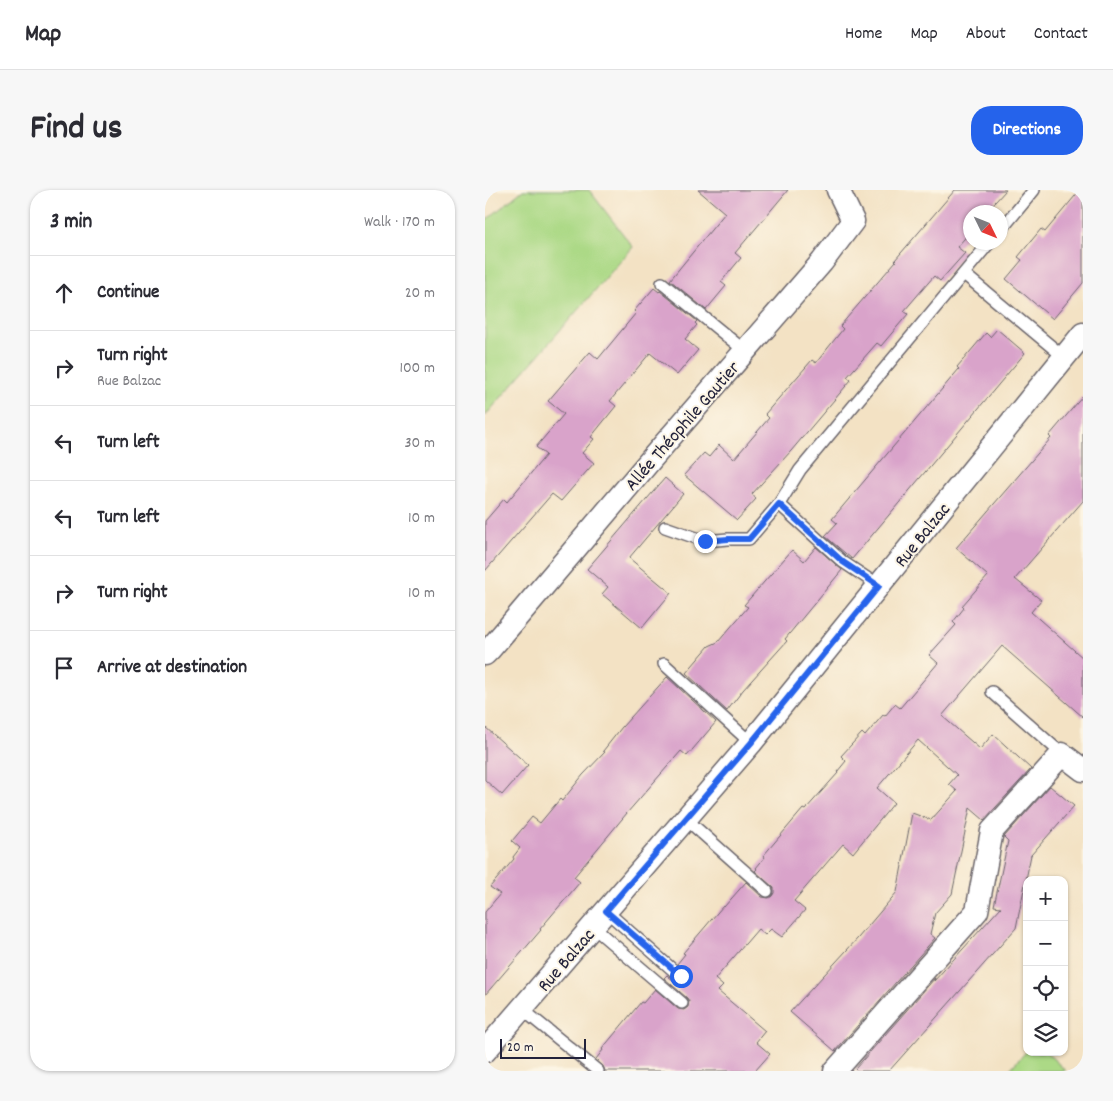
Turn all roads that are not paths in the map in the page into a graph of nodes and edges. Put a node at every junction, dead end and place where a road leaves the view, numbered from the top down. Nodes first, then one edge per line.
1 (839, 190) edge
2 (1034, 190) edge
3 (1008, 222) edge
4 (984, 250) edge
5 (964, 274) junction
6 (662, 283) dead end
7 (1083, 334) edge
8 (745, 351) junction
9 (1064, 357) junction
10 (779, 504) junction
11 (665, 527) dead end
12 (879, 586) junction
13 (485, 654) edge
14 (664, 664) dead end
15 (992, 692) dead end
16 (751, 743) junction
17 (1062, 754) junction
18 (1083, 770) edge
19 (686, 818) junction
20 (767, 891) dead end
21 (599, 919) junction
22 (681, 976) dead end
23 (682, 1002) dead end
24 (522, 1009) junction
25 (485, 1052) edge
26 (597, 1071) edge
27 (835, 1071) edge

1 - 8 street, Allée Théophile Gautier
2 - 3 lane
4 - 5 lane
5 - 9 lane
5 - 10 lane
6 - 8 lane
7 - 9 street, Rue Balzac
8 - 13 street, Allée Théophile Gautier
9 - 12 street, Rue Balzac
10 - 11 lane
10 - 12 lane
12 - 16 street, Rue Balzac
14 - 16 lane
15 - 17 lane
16 - 19 street, Rue Balzac
17 - 18 street
17 - 27 street
19 - 20 lane
19 - 21 street, Rue Balzac
21 - 22 lane
21 - 23 lane
21 - 24 street, Rue Balzac
24 - 25 street, Rue Balzac
24 - 26 lane

